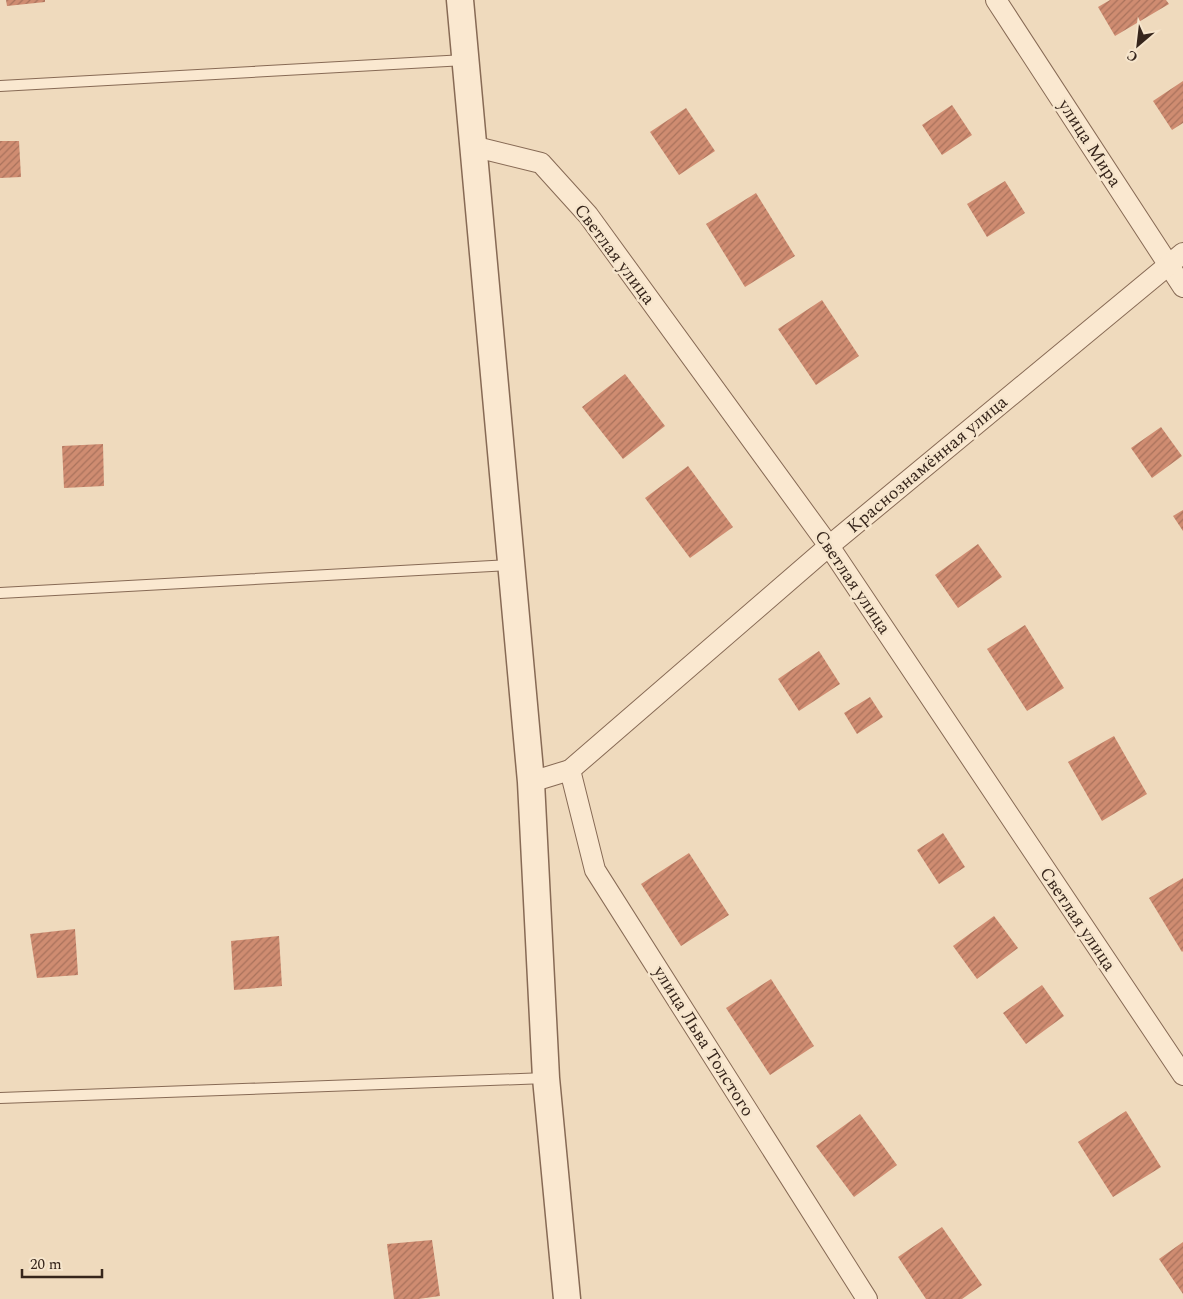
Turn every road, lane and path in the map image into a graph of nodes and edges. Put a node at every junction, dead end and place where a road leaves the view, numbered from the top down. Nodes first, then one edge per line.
1 (460, 0) edge
2 (996, 0) edge
3 (466, 60) junction
4 (0, 86) edge
5 (472, 146) junction
6 (1176, 258) edge
7 (1183, 287) edge
8 (829, 546) junction
9 (511, 565) junction
10 (0, 593) edge
11 (570, 770) junction
12 (531, 782) junction
13 (1183, 1075) edge
14 (546, 1078) junction
15 (0, 1098) edge
16 (567, 1299) edge
17 (867, 1299) edge

1 - 3 street
2 - 6 street, улица Мира
3 - 4 lane
3 - 5 street
5 - 8 street, Светлая улица
5 - 9 street
6 - 7 street, улица Мира
6 - 8 street, Краснознамённая улица
8 - 11 street, Краснознамённая улица
8 - 13 street, Светлая улица
9 - 10 lane
9 - 12 street
11 - 12 street, Краснознамённая улица
11 - 17 street, улица Льва Толстого
12 - 14 street
14 - 15 lane
14 - 16 street

